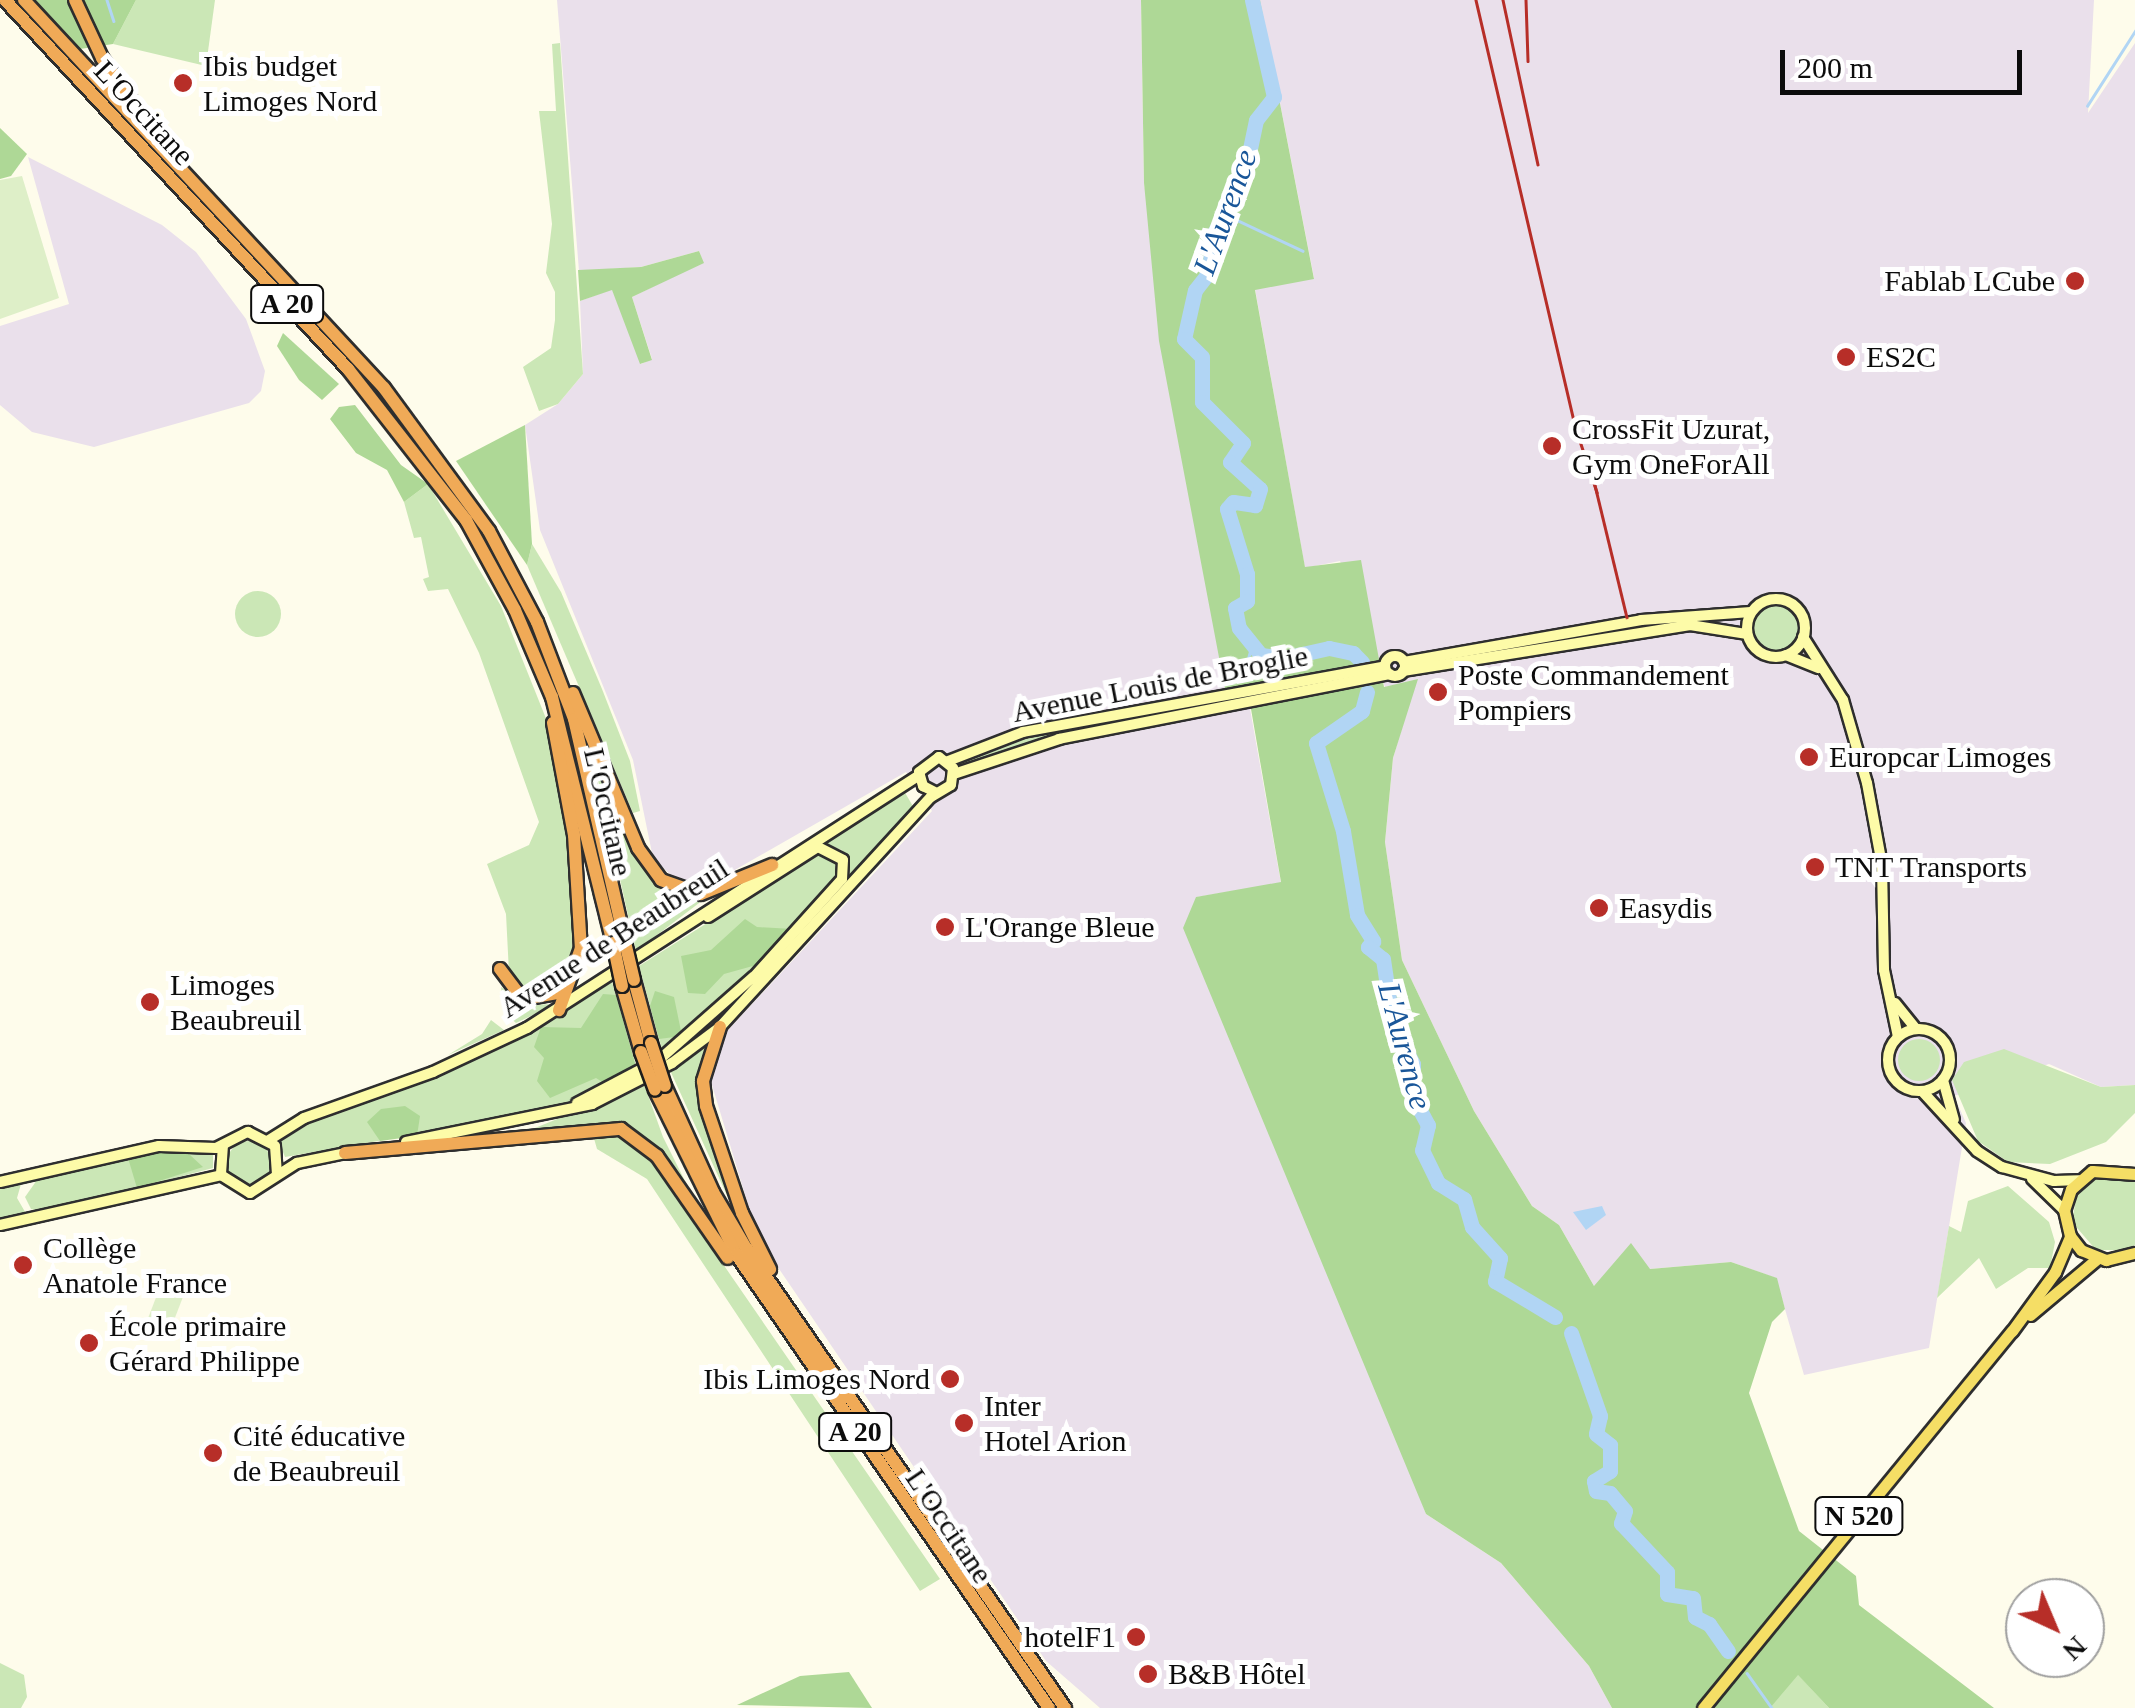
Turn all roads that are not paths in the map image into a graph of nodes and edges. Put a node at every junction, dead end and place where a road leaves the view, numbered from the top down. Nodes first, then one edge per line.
1 (5, 0) edge
2 (24, 0) edge
3 (74, 0) edge
4 (197, 186) junction
5 (1752, 612) junction
6 (536, 622) junction
7 (1747, 634) junction
8 (1803, 637) junction
9 (529, 639) junction
10 (1786, 655) junction
11 (1404, 666) junction
12 (1388, 670) junction
13 (1823, 671) junction
14 (948, 761) junction
15 (954, 774) junction
16 (918, 775) junction
17 (935, 792) junction
18 (872, 863) junction
19 (772, 865) junction
20 (618, 941) junction
21 (500, 969) dead end
22 (608, 978) junction
23 (752, 979) junction
24 (564, 992) junction
25 (1890, 994) junction
26 (559, 1010) junction
27 (720, 1027) junction
28 (1916, 1029) junction
29 (1898, 1037) junction
30 (1943, 1080) junction
31 (1922, 1091) junction
32 (540, 1119) junction
33 (1955, 1126) junction
34 (270, 1140) junction
35 (224, 1145) junction
36 (345, 1153) junction
37 (2131, 1168) edge
38 (221, 1175) junction
39 (276, 1176) junction
40 (2027, 1176) junction
41 (2078, 1180) junction
42 (0, 1182) edge
43 (2064, 1210) junction
44 (0, 1225) edge
45 (2070, 1236) junction
46 (2135, 1253) edge
47 (2098, 1258) junction
48 (777, 1305) junction
49 (2012, 1331) junction
50 (1050, 1708) edge
51 (1065, 1708) edge
52 (1703, 1708) edge

1 - 9 highway, L'Occitane / A 20
2 - 4 highway, L'Occitane / A 20
3 - 4 highway
4 - 6 highway, L'Occitane / A 20
5 - 7 main road
5 - 8 main road
5 - 11 main road
6 - 19 highway
6 - 20 highway, L'Occitane / A 20
7 - 10 main road
7 - 11 main road
8 - 10 main road
8 - 13 main road
9 - 20 highway, L'Occitane / A 20
9 - 24 highway
10 - 13 main road
11 - 12 main road
11 - 12 main road
12 - 14 main road, Avenue Louis de Broglie
12 - 15 main road, Avenue Louis de Broglie
13 - 25 main road
14 - 15 main road
14 - 16 main road
15 - 17 main road
16 - 17 main road
16 - 19 main road, Avenue de Beaubreuil
17 - 18 main road
18 - 23 main road
18 - 27 main road
19 - 22 main road, Avenue de Beaubreuil
20 - 48 highway, L'Occitane / A 20, bridge
21 - 24 highway
22 - 23 main road
22 - 26 main road, Avenue de Beaubreuil
23 - 32 main road
24 - 26 highway
25 - 28 main road
25 - 29 main road
26 - 34 main road, Avenue de Beaubreuil
27 - 32 main road
27 - 48 highway
28 - 29 main road
28 - 30 main road
29 - 31 main road
30 - 31 main road
30 - 33 main road
31 - 33 main road
32 - 36 main road
33 - 40 main road
34 - 35 main road, Avenue de Beaubreuil
34 - 39 main road
35 - 38 main road
35 - 42 main road, Avenue de Beaubreuil
36 - 39 main road
36 - 48 highway
37 - 41 main road
38 - 39 main road
38 - 44 main road
40 - 41 main road
40 - 43 main road
41 - 43 main road
43 - 45 main road
45 - 47 main road
45 - 49 main road, N 520
46 - 47 main road
47 - 49 main road, N 520
48 - 50 highway, L'Occitane / A 20
48 - 51 highway, L'Occitane / A 20
49 - 52 main road, N 520

